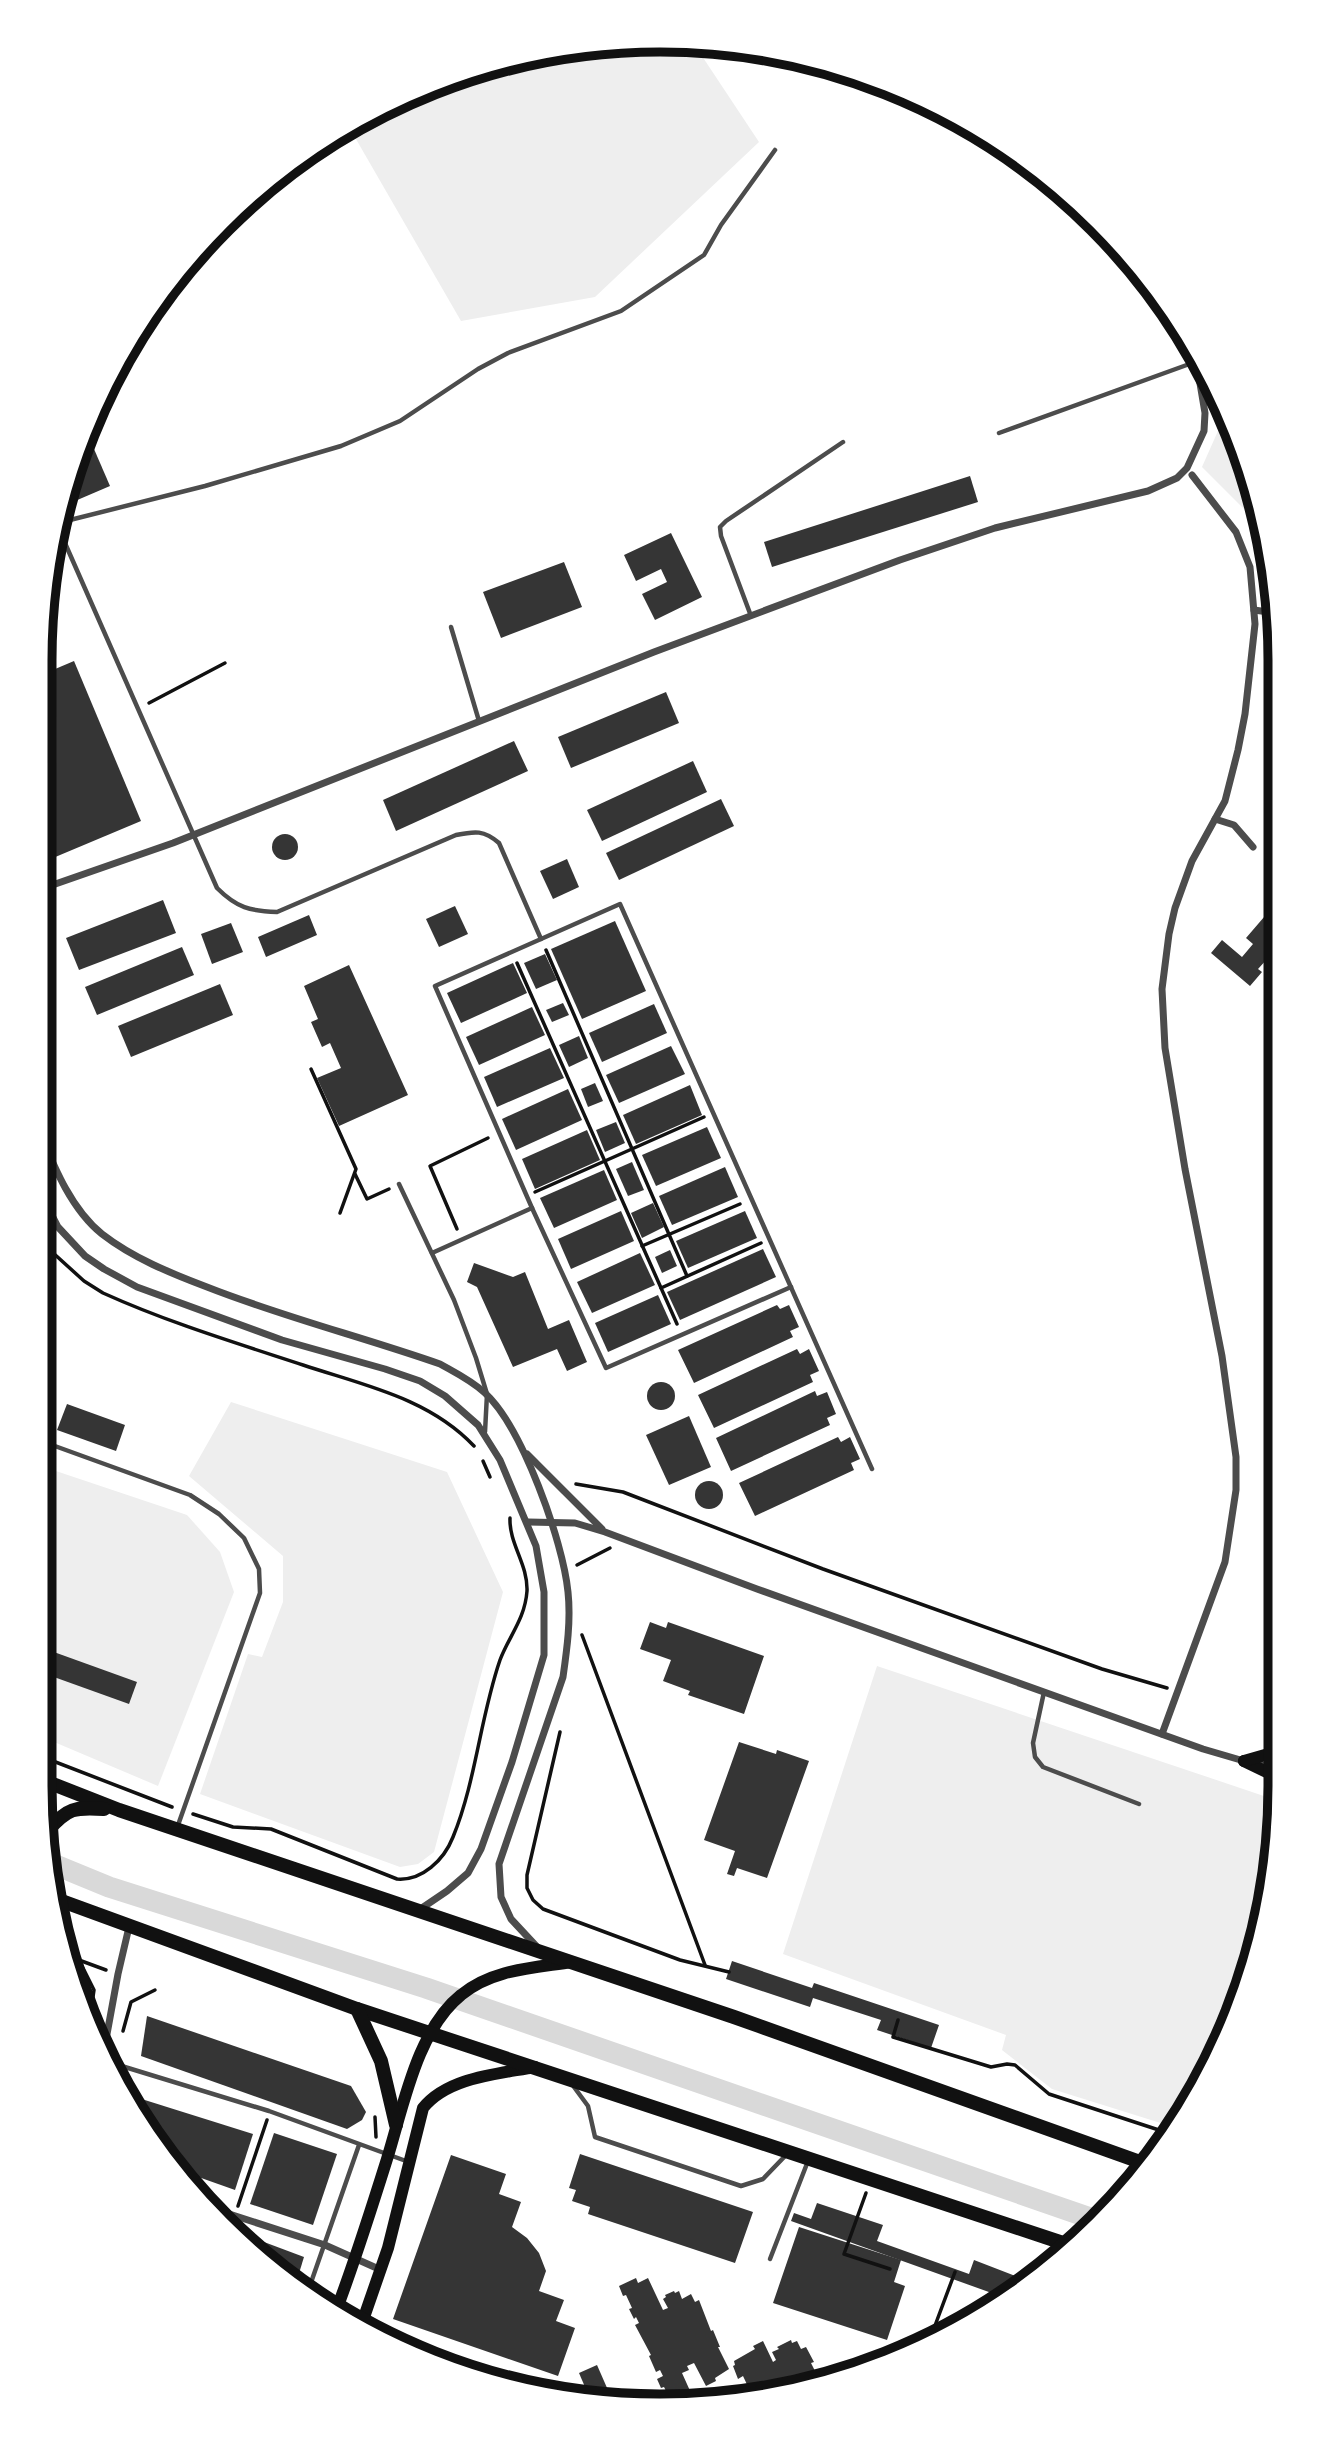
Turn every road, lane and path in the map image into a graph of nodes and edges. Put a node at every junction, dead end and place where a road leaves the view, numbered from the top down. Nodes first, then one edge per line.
1 (775, 150) dead end
2 (1189, 361) edge
3 (1200, 380) edge
4 (999, 433) dead end
5 (844, 442) dead end
6 (1192, 475) dead end
7 (69, 521) edge
8 (64, 540) edge
9 (1254, 610) junction
10 (1266, 612) edge
11 (752, 617) junction
12 (451, 627) dead end
13 (225, 663) dead end
14 (138, 708) junction
15 (480, 722) junction
16 (1215, 818) junction
17 (194, 834) junction
18 (1253, 847) dead end
19 (52, 885) edge
20 (541, 939) junction
21 (512, 952) junction
22 (311, 1069) dead end
23 (713, 1113) junction
24 (499, 1132) junction
25 (632, 1149) junction
26 (52, 1157) edge
27 (605, 1161) junction
28 (355, 1172) junction
29 (399, 1184) joint
30 (527, 1195) junction
31 (752, 1199) junction
32 (532, 1208) junction
33 (340, 1213) dead end
34 (52, 1218) edge
35 (669, 1235) junction
36 (462, 1240) junction
37 (770, 1240) junction
38 (642, 1246) junction
39 (52, 1252) edge
40 (432, 1253) junction
41 (687, 1276) junction
42 (791, 1287) junction
43 (661, 1288) junction
44 (678, 1326) dead end
45 (487, 1394) junction
46 (485, 1432) junction
47 (52, 1445) edge
48 (478, 1450) dead end
49 (524, 1450) junction
50 (481, 1457) dead end
51 (872, 1469) dead end
52 (495, 1485) dead end
53 (569, 1498) junction
54 (510, 1517) dead end
55 (550, 1521) junction
56 (528, 1522) junction
57 (605, 1532) junction
58 (627, 1540) junction
59 (577, 1576) dead end
60 (578, 1623) dead end
61 (1178, 1691) junction
62 (1044, 1692) junction
63 (563, 1721) dead end
64 (1162, 1734) junction
65 (1268, 1754) edge
66 (1244, 1760) junction
67 (52, 1761) edge
68 (1268, 1766) edge
69 (1268, 1772) edge
70 (52, 1784) edge
71 (1139, 1804) dead end
72 (120, 1810) junction
73 (184, 1811) junction
74 (54, 1824) edge
75 (177, 1829) junction
76 (63, 1901) edge
77 (419, 1910) junction
78 (130, 1927) junction
79 (541, 1951) junction
80 (79, 1960) joint
81 (572, 1962) junction
82 (705, 1965) junction
83 (729, 1972) dead end
84 (117, 1974) junction
85 (155, 1990) dead end
86 (92, 2001) edge
87 (357, 2009) junction
88 (898, 2020) dead end
89 (432, 2034) junction
90 (107, 2036) edge
91 (121, 2038) dead end
92 (121, 2066) edge
93 (535, 2067) junction
94 (568, 2077) junction
95 (269, 2111) junction
96 (396, 2125) junction
97 (1161, 2131) edge
98 (359, 2145) junction
99 (790, 2151) junction
100 (389, 2155) junction
101 (810, 2157) junction
102 (408, 2162) junction
103 (1139, 2162) edge
104 (871, 2179) junction
105 (229, 2214) edge
106 (235, 2216) junction
107 (1062, 2243) edge
108 (325, 2245) junction
109 (770, 2259) dead end
110 (356, 2260) junction
111 (890, 2269) dead end
112 (381, 2270) junction
113 (955, 2272) dead end
114 (311, 2284) edge
115 (339, 2302) edge
116 (364, 2317) edge
117 (934, 2330) edge

1 - 7 lane
2 - 4 lane
3 - 11 street
5 - 11 lane
6 - 9 street
8 - 14 lane
9 - 10 street
9 - 16 street
11 - 15 street
12 - 15 lane
13 - 14 path
14 - 17 lane
15 - 17 street
16 - 18 street
16 - 61 street
17 - 19 street
17 - 20 lane
20 - 21 lane
20 - 23 lane
20 - 25 path
21 - 24 lane
21 - 27 path
22 - 28 path
23 - 25 path
23 - 31 lane
24 - 30 lane
24 - 36 path
25 - 27 path
25 - 35 path
26 - 45 street
27 - 30 path
27 - 38 path
28 - 29 path
28 - 33 path
29 - 40 lane
30 - 32 lane
31 - 35 path
31 - 37 lane
32 - 36 lane
32 - 42 lane
34 - 46 street
35 - 38 path
35 - 41 path
36 - 40 lane
37 - 41 path
37 - 42 lane
38 - 43 path
39 - 48 path
40 - 45 lane
41 - 43 path
42 - 51 lane
43 - 44 path
45 - 46 lane
45 - 49 street
46 - 56 street
47 - 73 lane
49 - 53 street
49 - 55 street
50 - 52 path
53 - 57 street
53 - 61 path
54 - 73 path
55 - 56 street
55 - 57 street
55 - 79 street
56 - 77 street
57 - 58 street
58 - 59 path
58 - 62 street
60 - 82 path
61 - 64 street
62 - 64 street
62 - 71 lane
63 - 82 path
64 - 66 street
65 - 66 main road
66 - 68 street
66 - 69 main road
67 - 73 path
70 - 72 highway
72 - 74 highway
72 - 75 highway
73 - 75 lane
75 - 77 highway
76 - 78 highway
77 - 79 highway
78 - 84 street
78 - 87 highway
79 - 81 highway
80 - 84 path
80 - 86 path
81 - 89 main road
81 - 103 highway
82 - 83 path
84 - 90 street
85 - 91 path
87 - 89 highway
87 - 96 highway
88 - 97 path
89 - 93 highway
89 - 96 main road
92 - 95 lane
93 - 94 highway
93 - 102 main road
94 - 99 highway
94 - 99 lane
95 - 98 lane
95 - 106 path
96 - 100 main road
98 - 100 lane
98 - 108 lane
99 - 101 highway
100 - 102 lane
100 - 110 main road
101 - 104 highway
101 - 109 lane
102 - 112 main road
104 - 107 highway
104 - 111 path
105 - 106 street
106 - 108 street
108 - 110 street
108 - 114 lane
110 - 112 street
110 - 115 main road
112 - 116 main road
113 - 117 path

